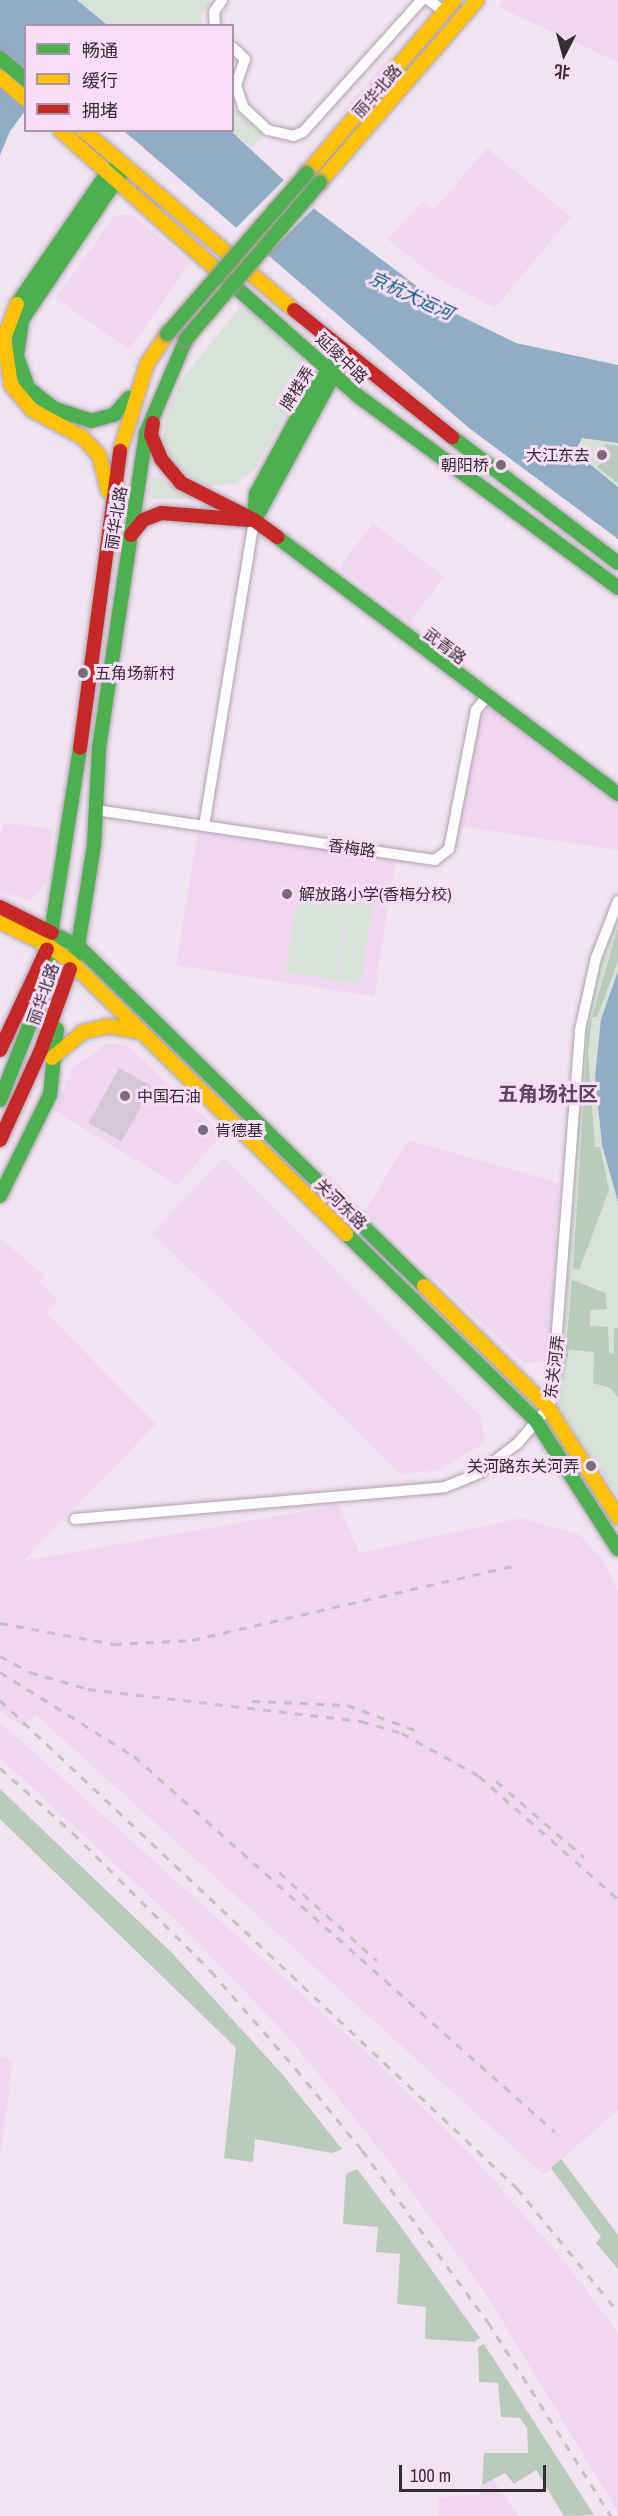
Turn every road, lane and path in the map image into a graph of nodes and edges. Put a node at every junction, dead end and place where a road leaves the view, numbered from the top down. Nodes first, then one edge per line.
1 (222, 0) edge
2 (422, 0) edge
3 (429, 0) edge
4 (454, 0) edge
5 (477, 0) edge
6 (444, 12) junction
7 (215, 24) edge
8 (234, 49) edge
9 (0, 58) edge
10 (0, 77) edge
11 (24, 78) edge
12 (24, 98) edge
13 (62, 132) edge
14 (85, 132) edge
15 (124, 166) junction
16 (108, 172) junction
17 (118, 182) junction
18 (2, 351) edge
19 (344, 352) junction
20 (332, 371) junction
21 (134, 393) junction
22 (155, 406) junction
23 (256, 494) junction
24 (110, 500) junction
25 (218, 501) junction
26 (254, 520) junction
27 (131, 535) junction
28 (618, 563) edge
29 (618, 588) edge
30 (486, 698) junction
31 (618, 794) edge
32 (96, 810) junction
33 (204, 825) junction
34 (618, 901) edge
35 (0, 907) edge
36 (0, 922) edge
37 (50, 940) junction
38 (78, 945) junction
39 (71, 962) junction
40 (142, 1033) junction
41 (0, 1050) edge
42 (51, 1058) junction
43 (0, 1100) edge
44 (17, 1104) junction
45 (0, 1140) edge
46 (0, 1196) edge
47 (548, 1408) junction
48 (536, 1421) junction
49 (618, 1517) edge
50 (75, 1519) dead end
51 (618, 1549) edge

1 - 7 street
2 - 8 street
3 - 6 street
4 - 6 main road, 丽华北路
5 - 22 main road, 丽华北路, bridge
6 - 21 main road, 丽华北路, bridge
9 - 11 main road
10 - 12 main road
13 - 16 main road, 延陵中路
14 - 15 main road, 延陵中路
15 - 16 main road
15 - 17 main road
15 - 19 main road, 延陵中路
16 - 17 main road, 延陵中路
16 - 18 main road
17 - 20 main road, 延陵中路
17 - 21 main road
18 - 24 main road
19 - 20 main road, 牌楼弄
19 - 28 main road, 延陵中路
20 - 23 main road, 牌楼弄
20 - 26 main road, 牌楼弄
20 - 29 main road, 延陵中路
21 - 24 main road, 丽华北路
22 - 25 main road, 武青路
22 - 27 main road, 丽华北路
23 - 25 main road
23 - 26 main road, 牌楼弄
24 - 37 main road, 丽华北路
25 - 26 main road, 武青路
26 - 27 main road
26 - 30 main road, 武青路
26 - 33 street, 牌楼弄
27 - 32 main road, 丽华北路
30 - 31 main road, 武青路
30 - 33 street, 香梅路
32 - 33 street, 香梅路
32 - 38 main road, 丽华北路
34 - 47 street, 东关河弄
35 - 37 main road, 关河东路
36 - 37 main road, 关河东路
37 - 38 main road, 关河东路
37 - 39 main road, 关河东路
37 - 41 main road
37 - 43 main road, 丽华北路
38 - 39 main road, 丽华北路
38 - 47 main road, 关河东路
39 - 40 main road, 关河东路
39 - 42 main road
39 - 44 main road, 丽华北路
40 - 42 main road
40 - 48 main road, 关河东路
42 - 44 main road
42 - 46 main road
44 - 45 main road, 丽华北路
47 - 48 street, 东关河弄
47 - 49 main road, 关河东路
48 - 50 street, 东关河弄
48 - 51 main road, 关河东路

